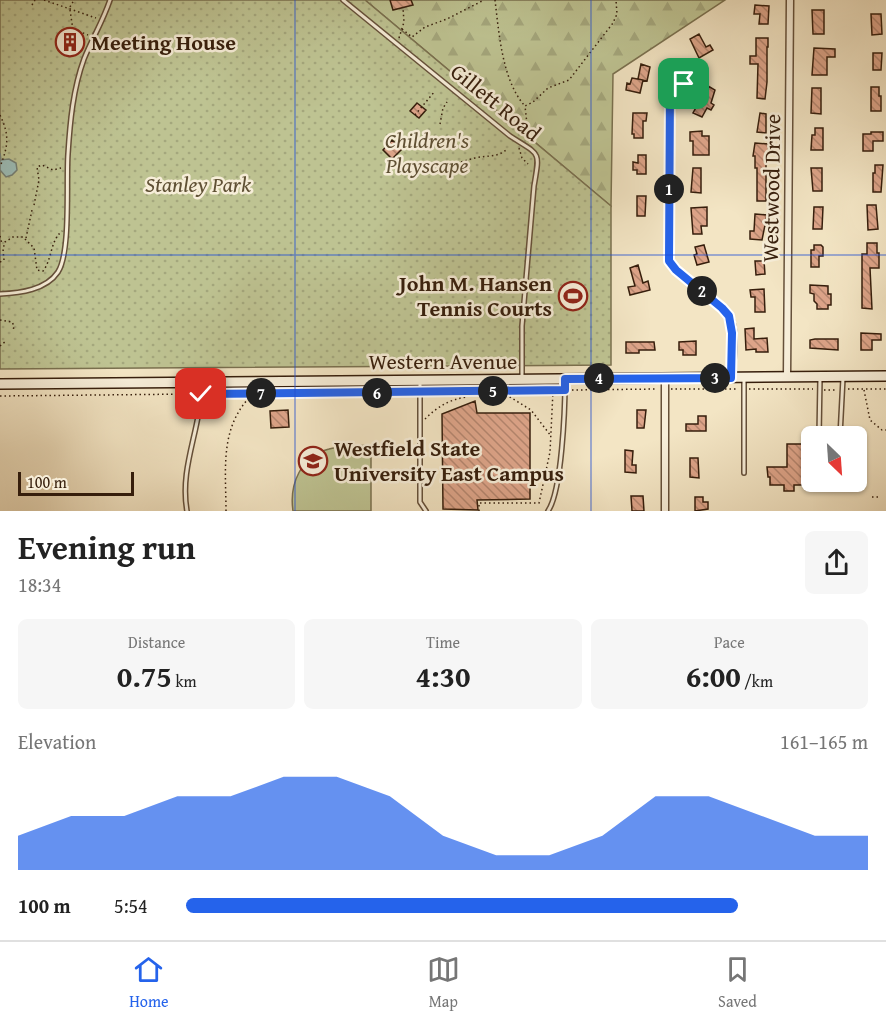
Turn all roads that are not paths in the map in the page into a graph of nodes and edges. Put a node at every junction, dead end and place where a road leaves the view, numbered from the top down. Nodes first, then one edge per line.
1 (110, 0) edge
2 (344, 0) edge
3 (790, 0) edge
4 (670, 89) dead end
5 (0, 294) edge
6 (820, 376) junction
7 (844, 376) junction
8 (886, 376) edge
9 (787, 377) junction
10 (665, 378) junction
11 (731, 378) junction
12 (744, 378) junction
13 (565, 379) junction
14 (522, 380) junction
15 (420, 381) junction
16 (201, 382) junction
17 (0, 384) edge
18 (819, 426) edge
19 (841, 426) edge
20 (744, 473) dead end
21 (420, 502) junction
22 (187, 511) edge
23 (420, 511) edge
24 (426, 511) edge
25 (548, 511) edge
26 (665, 511) edge

1 - 5 lane
2 - 14 lane, Gillett Road
3 - 9 street, Westwood Drive
4 - 11 street
6 - 7 main road, Western Avenue
6 - 9 main road, Western Avenue
6 - 18 lane
7 - 8 main road, Western Avenue
7 - 19 lane
9 - 12 main road, Western Avenue
10 - 11 main road, Western Avenue
10 - 13 main road, Western Avenue
10 - 26 street
11 - 12 main road, Western Avenue
12 - 20 lane
13 - 14 main road, Western Avenue
13 - 25 lane
14 - 15 main road, Western Avenue
15 - 16 main road, Western Avenue
15 - 21 lane
16 - 17 main road, Western Avenue
16 - 22 lane
21 - 23 lane
21 - 24 lane

